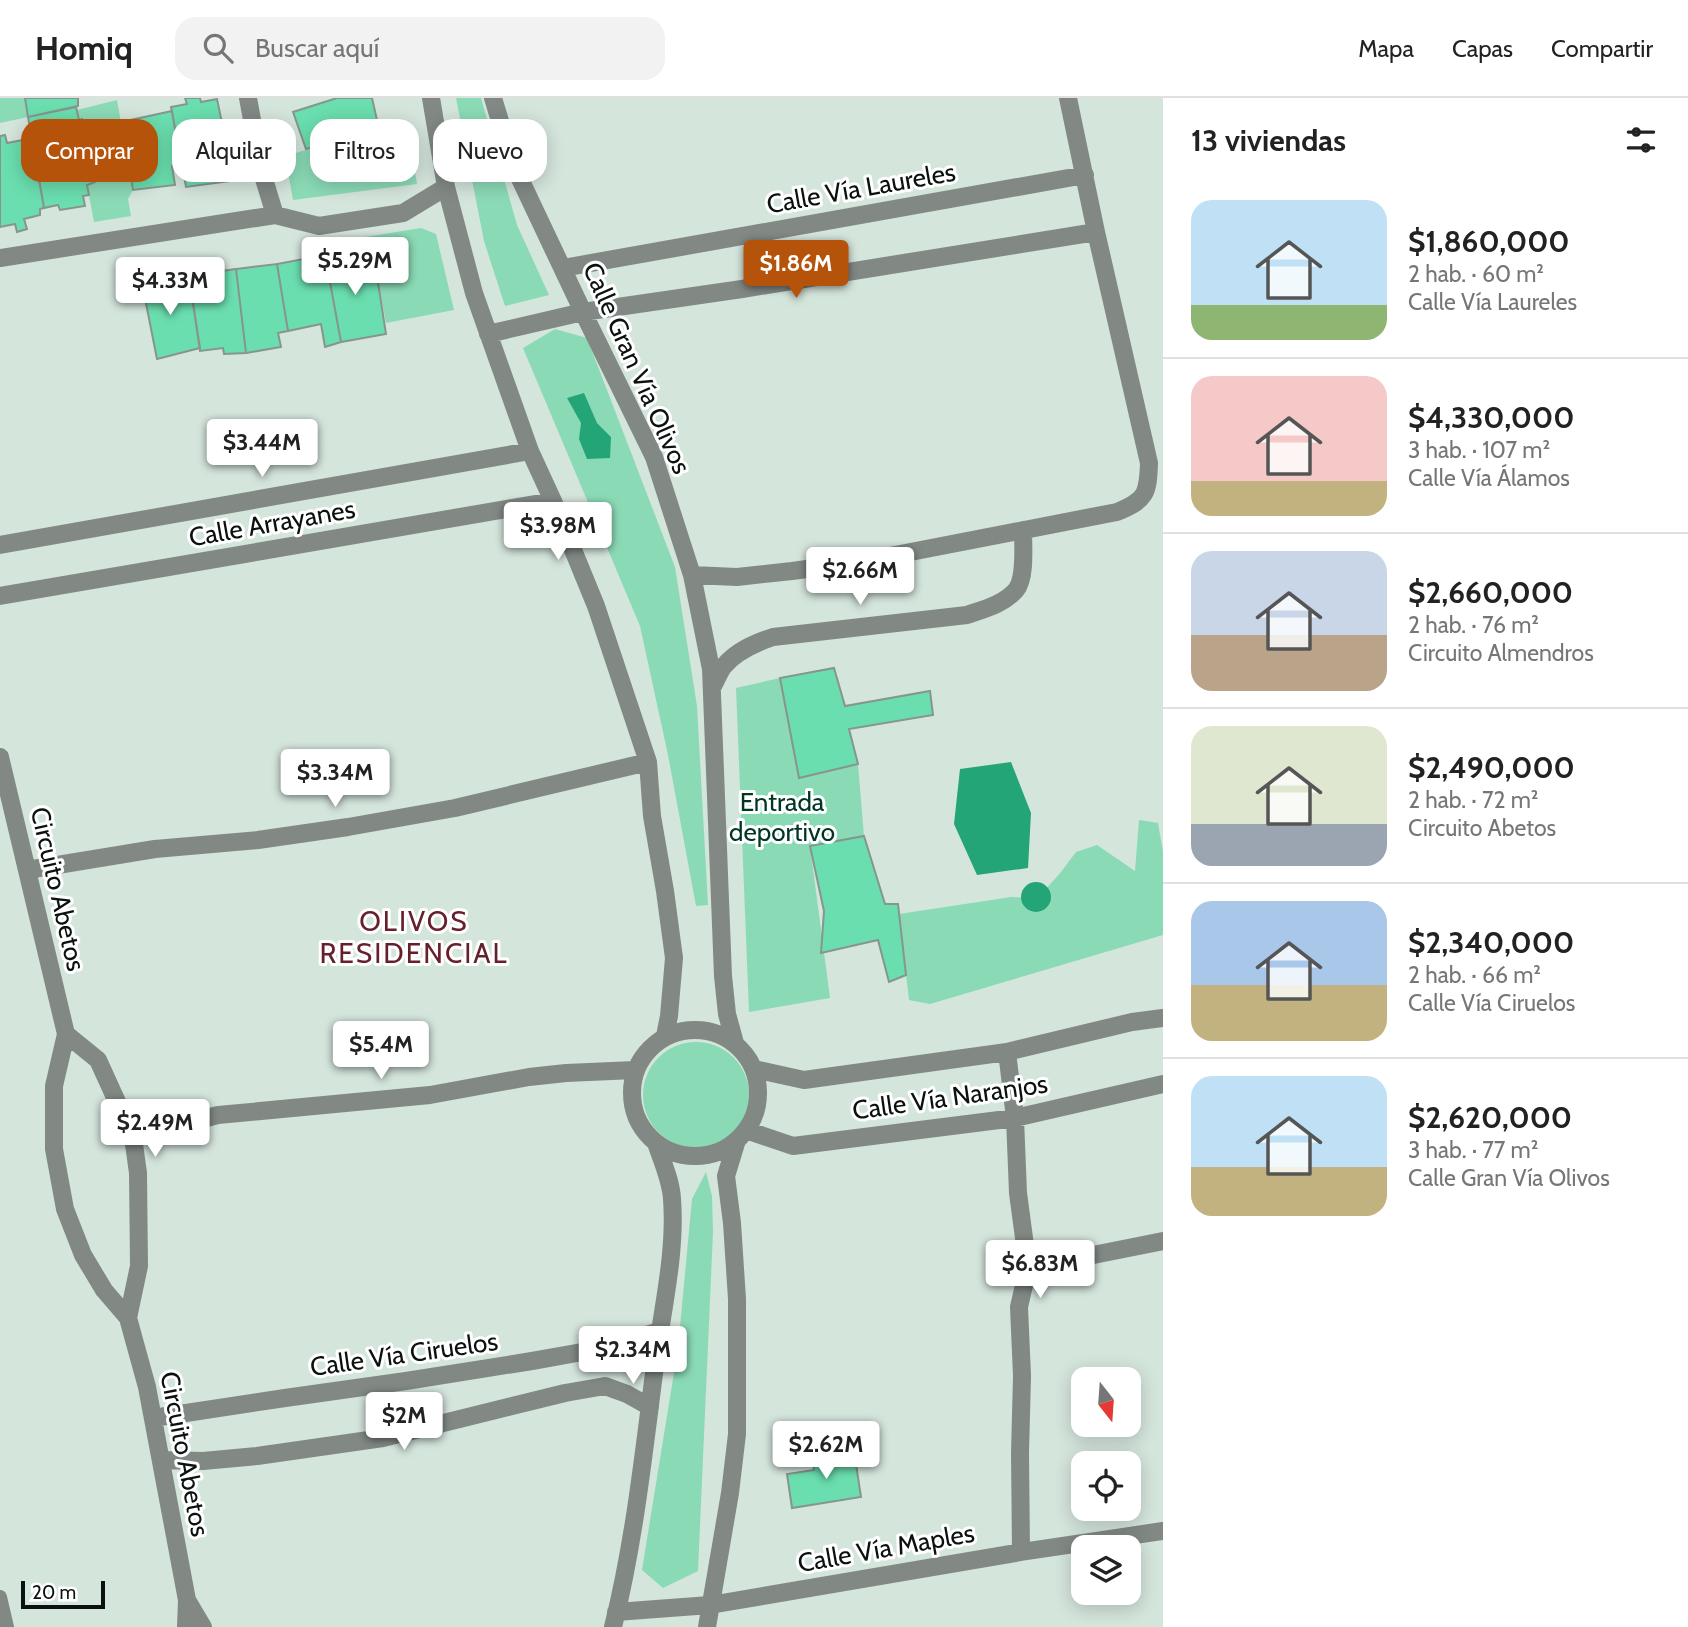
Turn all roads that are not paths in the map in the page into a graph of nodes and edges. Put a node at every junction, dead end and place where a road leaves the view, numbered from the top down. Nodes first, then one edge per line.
1 (248, 98) edge
2 (430, 98) edge
3 (493, 98) edge
4 (1068, 98) edge
5 (1085, 175) junction
6 (446, 187) junction
7 (275, 215) junction
8 (1096, 232) junction
9 (0, 258) edge
10 (563, 268) junction
11 (583, 312) junction
12 (488, 334) junction
13 (530, 451) junction
14 (553, 500) junction
15 (1023, 530) junction
16 (0, 545) edge
17 (692, 575) junction
18 (0, 596) edge
19 (712, 689) junction
20 (0, 757) edge
21 (648, 762) junction
22 (27, 870) junction
23 (1163, 1018) edge
24 (66, 1034) junction
25 (665, 1037) junction
26 (735, 1043) junction
27 (1007, 1052) junction
28 (754, 1069) junction
29 (635, 1070) junction
30 (1163, 1084) edge
31 (1015, 1118) junction
32 (741, 1135) junction
33 (133, 1137) junction
34 (656, 1143) junction
35 (1163, 1241) edge
36 (1028, 1268) junction
37 (128, 1318) junction
38 (660, 1331) junction
39 (650, 1407) junction
40 (153, 1418) junction
41 (161, 1460) junction
42 (1163, 1531) edge
43 (1021, 1552) junction
44 (0, 1597) edge
45 (187, 1600) junction
46 (710, 1605) junction
47 (615, 1620) edge
48 (7, 1627) edge
49 (186, 1627) edge
50 (203, 1627) edge
51 (707, 1627) edge

1 - 7 street
2 - 6 street
3 - 10 street, Calle Gran Vía Olivos
4 - 5 street
5 - 8 street
5 - 10 street, Calle Vía Laureles
6 - 7 street
6 - 12 street
7 - 9 street
8 - 11 street
8 - 15 street
10 - 11 street, Calle Gran Vía Olivos
11 - 12 street
11 - 17 street, Calle Gran Vía Olivos
12 - 13 street
13 - 14 street
13 - 16 street, Calle Arrayanes
14 - 18 street, Calle Arrayanes
14 - 21 street
15 - 17 street
15 - 19 street
17 - 19 street, Calle Gran Vía Olivos
19 - 26 street, Calle Gran Vía Olivos
20 - 22 street, Circuito Abetos
21 - 22 street
21 - 25 street
22 - 24 street, Circuito Abetos
23 - 27 street, Calle Vía Naranjos
24 - 33 street, Circuito Abetos
24 - 37 street, Circuito Abetos
25 - 26 street
25 - 29 street
26 - 28 street
27 - 28 street, Calle Vía Naranjos
27 - 31 street
28 - 32 street
29 - 33 street
29 - 34 street
30 - 31 street, Calle Vía Naranjos
31 - 32 street, Calle Vía Naranjos
31 - 36 street
32 - 34 street
32 - 46 street
33 - 37 street, Circuito Abetos
34 - 38 street
35 - 36 street
36 - 43 street
37 - 40 street, Circuito Abetos
38 - 39 street
38 - 40 street, Calle Vía Ciruelos
39 - 41 street
39 - 47 street
40 - 41 street, Circuito Abetos
41 - 45 street, Circuito Abetos
42 - 43 street, Calle Vía Maples
43 - 46 street, Calle Vía Maples
44 - 48 lane
45 - 49 street, Circuito Abetos
45 - 50 street, Circuito Abetos
46 - 47 street, Calle Vía Maples
46 - 51 street

